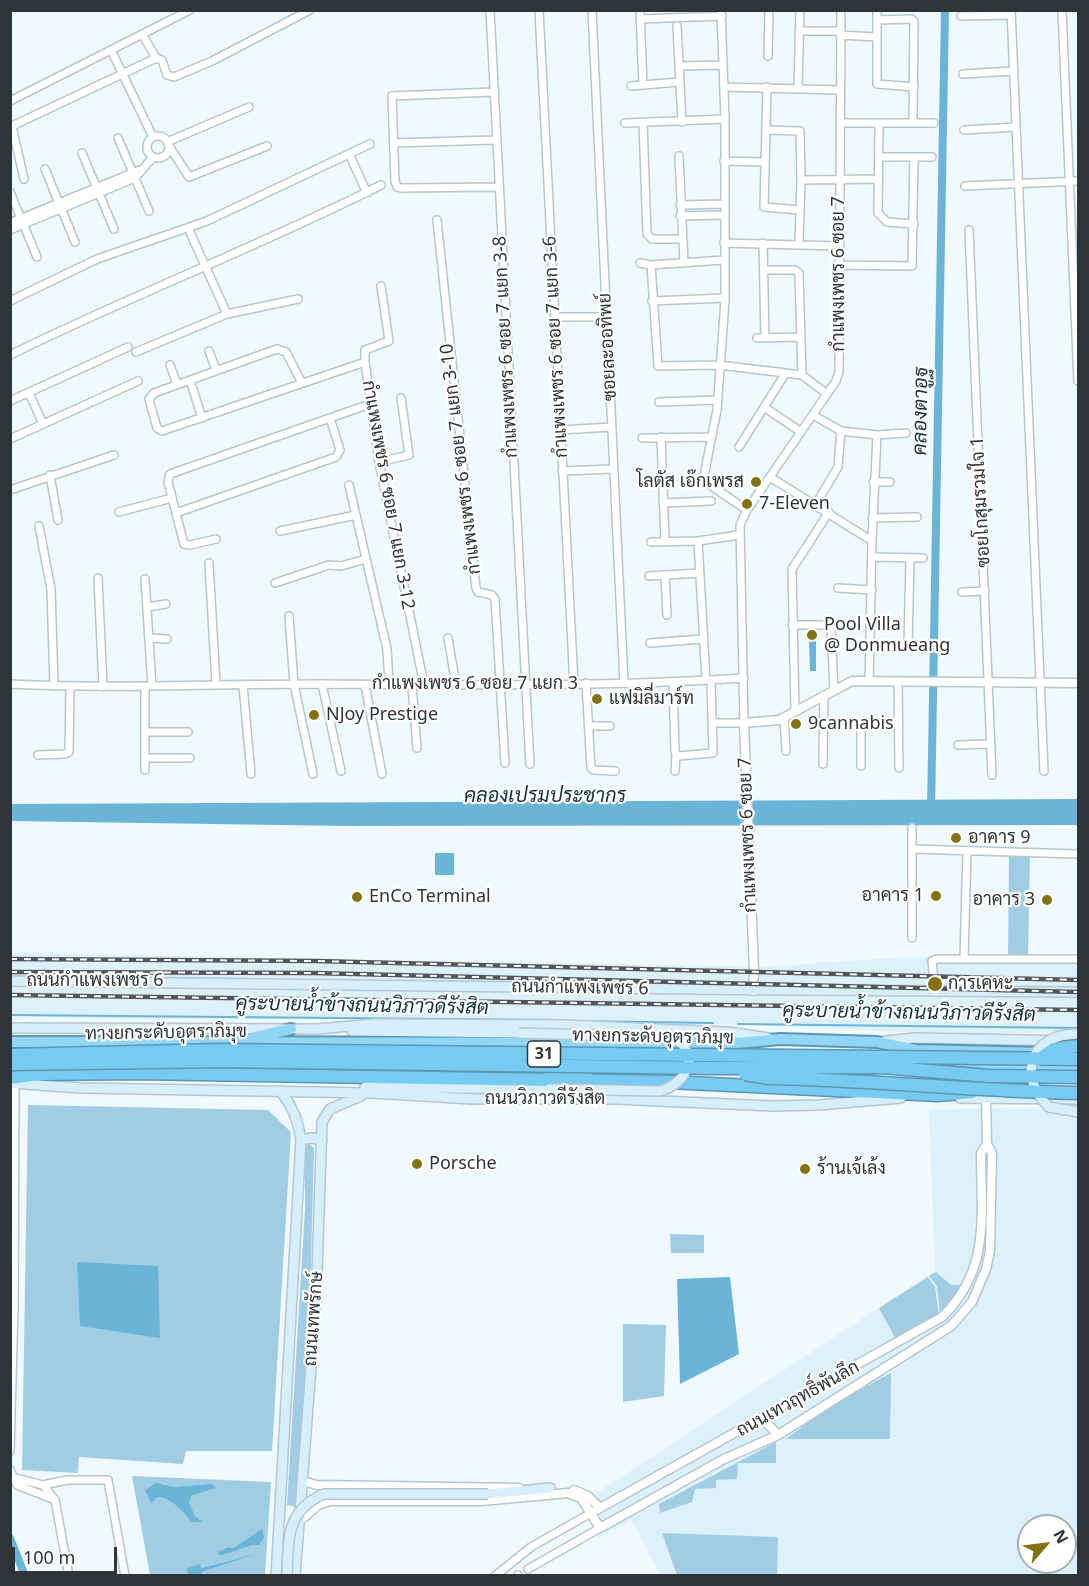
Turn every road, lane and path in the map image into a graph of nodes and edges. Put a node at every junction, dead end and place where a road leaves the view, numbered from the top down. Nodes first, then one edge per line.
1 (190, 10) edge
2 (309, 10) edge
3 (489, 10) edge
4 (539, 10) edge
5 (592, 10) edge
6 (640, 10) edge
7 (769, 10) edge
8 (800, 10) edge
9 (841, 10) edge
10 (877, 10) edge
11 (1062, 10) edge
12 (721, 13) edge
13 (1011, 13) edge
14 (961, 16) dead end
15 (641, 20) junction
16 (877, 20) junction
17 (677, 26) dead end
18 (799, 31) junction
19 (840, 33) junction
20 (142, 34) junction
21 (876, 37) junction
22 (111, 50) junction
23 (768, 56) dead end
24 (156, 58) junction
25 (723, 65) junction
26 (679, 66) junction
27 (1014, 71) junction
28 (963, 74) dead end
29 (124, 75) junction
30 (680, 82) junction
31 (643, 85) junction
32 (630, 86) dead end
33 (724, 87) junction
34 (766, 87) junction
35 (914, 87) junction
36 (798, 88) junction
37 (839, 90) junction
38 (494, 92) junction
39 (10, 101) edge
40 (249, 107) dead end
41 (725, 119) junction
42 (682, 122) junction
43 (625, 123) dead end
44 (643, 123) junction
45 (840, 123) junction
46 (879, 123) junction
47 (913, 123) junction
48 (934, 123) dead end
49 (11, 126) edge
50 (1016, 127) junction
51 (964, 129) dead end
52 (766, 130) junction
53 (153, 137) junction
54 (118, 138) dead end
55 (495, 140) junction
56 (394, 142) junction
57 (168, 144) junction
58 (370, 144) dead end
59 (267, 147) dead end
60 (82, 153) dead end
61 (349, 154) junction
62 (679, 156) dead end
63 (879, 156) junction
64 (153, 157) junction
65 (914, 157) junction
66 (932, 158) dead end
67 (724, 160) junction
68 (764, 162) junction
69 (45, 169) dead end
70 (136, 173) junction
71 (24, 179) dead end
72 (839, 179) junction
73 (879, 179) junction
74 (801, 180) junction
75 (1075, 181) edge
76 (1019, 183) junction
77 (381, 185) dead end
78 (965, 186) dead end
79 (497, 187) junction
80 (98, 191) junction
81 (10, 192) edge
82 (367, 193) junction
83 (724, 204) junction
84 (680, 205) junction
85 (60, 206) junction
86 (799, 210) junction
87 (149, 211) dead end
88 (724, 215) junction
89 (681, 216) junction
90 (437, 220) dead end
91 (23, 222) junction
92 (10, 223) edge
93 (914, 224) junction
94 (188, 228) junction
95 (114, 229) dead end
96 (10, 230) edge
97 (969, 230) dead end
98 (682, 239) junction
99 (75, 242) dead end
100 (724, 243) junction
101 (763, 243) junction
102 (799, 244) junction
103 (837, 246) junction
104 (38, 257) dead end
105 (724, 260) junction
106 (640, 263) dead end
107 (684, 263) junction
108 (651, 265) junction
109 (838, 265) junction
110 (206, 268) junction
111 (764, 270) junction
112 (381, 286) dead end
113 (725, 298) junction
114 (297, 299) dead end
115 (10, 301) edge
116 (652, 301) junction
117 (227, 314) junction
118 (555, 316) junction
119 (607, 317) junction
120 (800, 337) junction
121 (128, 347) dead end
122 (209, 351) dead end
123 (136, 352) dead end
124 (10, 355) edge
125 (365, 362) junction
126 (170, 365) dead end
127 (719, 365) junction
128 (216, 370) junction
129 (785, 374) junction
130 (802, 375) junction
131 (190, 380) junction
132 (138, 381) dead end
133 (1078, 381) edge
134 (302, 383) junction
135 (177, 384) junction
136 (29, 393) junction
137 (827, 394) junction
138 (401, 398) dead end
139 (717, 400) junction
140 (10, 401) edge
141 (659, 402) dead end
142 (370, 404) junction
143 (764, 407) junction
144 (813, 414) junction
145 (202, 418) junction
146 (330, 418) junction
147 (43, 424) junction
148 (612, 427) junction
149 (560, 430) junction
150 (841, 431) junction
151 (801, 432) junction
152 (906, 433) dead end
153 (877, 435) junction
154 (661, 437) junction
155 (710, 437) junction
156 (642, 438) dead end
157 (10, 439) edge
158 (739, 447) dead end
159 (114, 455) dead end
160 (379, 462) junction
161 (613, 469) junction
162 (562, 471) junction
163 (50, 476) junction
164 (770, 477) junction
165 (873, 482) junction
166 (890, 482) dead end
167 (349, 485) dead end
168 (10, 490) edge
169 (172, 498) junction
170 (711, 501) dead end
171 (663, 503) junction
172 (816, 504) junction
173 (747, 510) junction
174 (118, 512) dead end
175 (829, 512) junction
176 (176, 513) junction
177 (356, 514) junction
178 (917, 517) dead end
179 (872, 518) junction
180 (58, 519) dead end
181 (39, 526) dead end
182 (280, 531) dead end
183 (739, 535) junction
184 (216, 539) dead end
185 (665, 541) junction
186 (698, 541) junction
187 (651, 542) dead end
188 (872, 542) junction
189 (872, 557) junction
190 (910, 558) junction
191 (923, 558) dead end
192 (366, 559) junction
193 (209, 563) dead end
194 (699, 573) junction
195 (665, 575) junction
196 (649, 576) dead end
197 (98, 578) dead end
198 (145, 579) dead end
199 (275, 583) dead end
200 (838, 588) dead end
201 (872, 590) junction
202 (985, 591) junction
203 (962, 592) dead end
204 (166, 604) dead end
205 (147, 607) junction
206 (667, 615) dead end
207 (289, 616) dead end
208 (792, 625) junction
209 (149, 638) junction
210 (448, 638) dead end
211 (167, 639) dead end
212 (703, 639) junction
213 (650, 643) dead end
214 (925, 645) dead end
215 (908, 646) junction
216 (870, 647) junction
217 (744, 678) junction
218 (708, 680) junction
219 (869, 681) junction
220 (674, 682) junction
221 (898, 682) junction
222 (989, 682) junction
223 (586, 683) junction
224 (624, 683) junction
225 (1041, 683) junction
226 (1078, 683) edge
227 (10, 684) edge
228 (294, 684) junction
229 (322, 684) junction
230 (389, 684) junction
231 (526, 684) junction
232 (574, 684) junction
233 (243, 685) junction
234 (365, 685) junction
235 (424, 685) junction
236 (456, 685) junction
237 (501, 685) junction
238 (54, 686) junction
239 (148, 686) junction
240 (216, 686) junction
241 (412, 686) junction
242 (70, 687) junction
243 (103, 687) junction
244 (834, 689) junction
245 (824, 695) junction
246 (795, 711) junction
247 (784, 717) junction
248 (712, 723) junction
249 (744, 723) junction
250 (861, 724) junction
251 (899, 724) junction
252 (824, 725) junction
253 (589, 726) junction
254 (610, 726) dead end
255 (145, 732) junction
256 (188, 732) dead end
257 (958, 744) dead end
258 (991, 744) junction
259 (417, 748) dead end
260 (786, 751) dead end
261 (676, 754) junction
262 (38, 755) dead end
263 (145, 758) junction
264 (190, 758) dead end
265 (505, 763) dead end
266 (530, 764) dead end
267 (823, 764) dead end
268 (861, 766) dead end
269 (992, 766) junction
270 (1002, 766) dead end
271 (899, 768) dead end
272 (145, 770) dead end
273 (341, 771) dead end
274 (615, 771) dead end
275 (675, 771) dead end
276 (1044, 771) dead end
277 (251, 774) dead end
278 (314, 774) dead end
279 (382, 774) dead end
280 (992, 775) dead end
281 (912, 828) dead end
282 (912, 849) junction
283 (967, 850) junction
284 (1078, 854) edge
285 (912, 938) dead end
286 (964, 958) junction
287 (1078, 959) edge
288 (10, 981) edge
289 (753, 991) junction
290 (935, 992) junction
291 (1078, 992) edge
292 (10, 1028) edge
293 (291, 1029) junction
294 (316, 1029) junction
295 (1078, 1034) edge
296 (780, 1039) junction
297 (1078, 1041) edge
298 (10, 1042) edge
299 (233, 1042) junction
300 (877, 1042) junction
301 (1078, 1046) edge
302 (1078, 1054) edge
303 (11, 1058) edge
304 (1078, 1059) edge
305 (1033, 1065) junction
306 (1078, 1065) edge
307 (711, 1068) junction
308 (590, 1070) junction
309 (1078, 1077) edge
310 (515, 1080) junction
311 (12, 1081) edge
312 (1078, 1087) edge
313 (258, 1091) junction
314 (279, 1091) junction
315 (372, 1093) junction
316 (1078, 1093) edge
317 (987, 1098) junction
318 (1078, 1099) edge
319 (1078, 1112) edge
320 (301, 1140) junction
321 (322, 1140) junction
322 (987, 1144) junction
323 (966, 1290) junction
324 (975, 1296) junction
325 (12, 1309) edge
326 (942, 1317) junction
327 (951, 1326) junction
328 (764, 1419) junction
329 (778, 1435) junction
330 (10, 1452) edge
331 (11, 1473) edge
332 (302, 1481) junction
333 (43, 1485) junction
334 (327, 1485) junction
335 (550, 1488) junction
336 (55, 1500) junction
337 (330, 1501) junction
338 (600, 1508) junction
339 (591, 1513) junction
340 (299, 1522) junction
341 (600, 1528) junction
342 (528, 1569) dead end
343 (69, 1575) edge
344 (125, 1575) edge
345 (276, 1575) edge
346 (287, 1575) edge
347 (295, 1575) edge
348 (495, 1575) edge

1 - 20 street
2 - 24 street
3 - 38 street, กำแพงเพชร 6 ซอย 7 แยก 3-8
4 - 118 street, กำแพงเพชร 6 ซอย 7 แยก 3-6
5 - 119 street, ซอยละออทิพย์
6 - 15 street
7 - 23 street
8 - 18 street
9 - 19 street, กำแพงเพชร 6 ซอย 7
10 - 16 street
11 - 75 street
12 - 15 street
12 - 25 street
13 - 14 street
13 - 27 street
15 - 31 street
16 - 21 street
16 - 35 street
17 - 26 street
18 - 19 street
18 - 36 street
19 - 21 street
19 - 37 street, กำแพงเพชร 6 ซอย 7
20 - 22 street
20 - 24 street
21 - 35 street
22 - 29 street
22 - 39 street
24 - 29 street
25 - 26 street
25 - 33 street
26 - 30 street
27 - 28 street
27 - 50 street
29 - 49 street
29 - 53 street
30 - 31 street
30 - 42 street
31 - 32 street
33 - 34 street
33 - 41 street
34 - 36 street
34 - 52 street
35 - 47 street
36 - 37 street
37 - 45 street, กำแพงเพชร 6 ซอย 7
38 - 55 street, กำแพงเพชร 6 ซอย 7 แยก 3-8
38 - 56 street
40 - 57 street
41 - 42 street
41 - 67 street
42 - 44 street
43 - 44 street
44 - 98 street
45 - 46 street
45 - 72 street, กำแพงเพชร 6 ซอย 7
46 - 47 street
46 - 63 street
47 - 48 street
49 - 71 street
50 - 51 street
50 - 76 street
52 - 68 street
52 - 74 street
53 - 57 street
53 - 64 street
54 - 70 street
55 - 56 street
55 - 79 street, กำแพงเพชร 6 ซอย 7 แยก 3-8
56 - 79 street
57 - 59 street
57 - 64 street
58 - 61 street
60 - 80 street
61 - 82 street
61 - 94 street
62 - 84 street
63 - 65 street
63 - 73 street
64 - 70 street
65 - 66 street
65 - 93 street
67 - 68 street
67 - 83 street
68 - 86 street
69 - 85 street
70 - 80 street
70 - 87 street
72 - 73 street
72 - 74 street
72 - 103 street, กำแพงเพชร 6 ซอย 7
73 - 93 street
74 - 86 street
75 - 76 street
75 - 133 street
76 - 78 street
76 - 225 street
77 - 82 street
79 - 231 street, กำแพงเพชร 6 ซอย 7 แยก 3-8
80 - 85 street
80 - 95 street
81 - 91 street
82 - 110 street
83 - 84 street
83 - 88 street
84 - 89 street
85 - 91 street
85 - 99 street
86 - 102 street
88 - 89 street
88 - 100 street
89 - 98 street
90 - 237 street, กำแพงเพชร 6 ซอย 7 แยก 3-10
91 - 92 street
91 - 96 street
91 - 104 street
93 - 109 street
94 - 110 street
94 - 115 street
97 - 202 street, ซอยโกสุมรวมใจ 1
98 - 107 street
100 - 101 street
100 - 105 street
101 - 102 street
101 - 111 street
102 - 103 street
103 - 109 street, กำแพงเพชร 6 ซอย 7
105 - 107 street
105 - 113 street
106 - 108 street
107 - 108 street
108 - 116 street
109 - 137 street, กำแพงเพชร 6 ซอย 7
110 - 117 street
110 - 124 street
111 - 120 street
111 - 120 street
112 - 125 street, กำแพงเพชร 6 ซอย 7 แยก 3-12
113 - 116 street
113 - 127 street
114 - 117 street
116 - 127 street
117 - 123 street
118 - 119 street
118 - 149 street, กำแพงเพชร 6 ซอย 7 แยก 3-6
119 - 148 street, ซอยละออทิพย์
120 - 130 street
121 - 136 street
122 - 128 street
125 - 134 street
125 - 142 street, กำแพงเพชร 6 ซอย 7 แยก 3-12
126 - 135 street
127 - 129 street
127 - 139 street
128 - 131 street
128 - 134 street
129 - 130 street
129 - 143 street
130 - 137 street
131 - 135 street
131 - 145 street
132 - 147 street
134 - 145 street
135 - 145 street
136 - 140 street
136 - 147 street
137 - 144 street, กำแพงเพชร 6 ซอย 7
138 - 160 street
139 - 141 street
139 - 155 street
142 - 146 street
142 - 160 street, กำแพงเพชร 6 ซอย 7 แยก 3-12
143 - 151 street
143 - 158 street
144 - 150 street
144 - 151 street, กำแพงเพชร 6 ซอย 7
146 - 169 street
146 - 176 street
147 - 157 street
148 - 149 street
148 - 161 street, ซอยละออทิพย์
149 - 162 street, กำแพงเพชร 6 ซอย 7 แยก 3-6
150 - 153 street
150 - 172 street
151 - 164 street, กำแพงเพชร 6 ซอย 7
152 - 153 street
153 - 165 street
154 - 155 street
154 - 156 street
154 - 171 street
155 - 173 street
159 - 163 street
160 - 235 street, กำแพงเพชร 6 ซอย 7 แยก 3-12
161 - 162 street
161 - 224 street, ซอยละออทิพย์
162 - 232 street, กำแพงเพชร 6 ซอย 7 แยก 3-6
163 - 168 street
163 - 180 street
164 - 172 street
164 - 173 street, กำแพงเพชร 6 ซอย 7
165 - 166 street
165 - 179 street
167 - 177 street
169 - 174 street
169 - 176 street
170 - 171 street
171 - 185 street
172 - 175 street
173 - 183 street, กำแพงเพชร 6 ซอย 7
175 - 188 street
175 - 208 street
176 - 184 street
177 - 182 street
177 - 192 street
178 - 179 street
179 - 188 street
181 - 238 street
183 - 186 street
183 - 217 street, กำแพงเพชร 6 ซอย 7
185 - 186 street
185 - 187 street
186 - 194 street
188 - 189 street
189 - 190 street
189 - 201 street
190 - 191 street
190 - 215 street
192 - 199 street
192 - 230 street
193 - 240 street
194 - 195 street
194 - 212 street
195 - 196 street
195 - 206 street
197 - 243 street
198 - 205 street
200 - 201 street
201 - 216 street
202 - 203 street
202 - 222 street, ซอยโกสุมรวมใจ 1
204 - 205 street
205 - 209 street
207 - 228 street
208 - 244 street
208 - 246 street
209 - 211 street
209 - 239 street
210 - 236 street
212 - 213 street
212 - 218 street
214 - 215 street
215 - 216 street
216 - 219 street
217 - 218 street, กำแพงเพชร 6 ซอย 7 แยก 3
217 - 249 street, กำแพงเพชร 6 ซอย 7
218 - 220 street, กำแพงเพชร 6 ซอย 7 แยก 3
218 - 248 street
219 - 221 street
219 - 244 street
220 - 224 street, กำแพงเพชร 6 ซอย 7 แยก 3
220 - 261 street
221 - 222 street
221 - 251 street
222 - 225 street
222 - 258 street, ซอยโกสุมรวมใจ 1
223 - 224 street, กำแพงเพชร 6 ซอย 7 แยก 3
223 - 232 street, กำแพงเพชร 6 ซอย 7 แยก 3
223 - 253 street
225 - 226 street
225 - 276 street
227 - 238 street, กำแพงเพชร 6 ซอย 7 แยก 3
228 - 229 street, กำแพงเพชร 6 ซอย 7 แยก 3
228 - 233 street, กำแพงเพชร 6 ซอย 7 แยก 3
228 - 278 street
229 - 234 street, กำแพงเพชร 6 ซอย 7 แยก 3
229 - 273 street
230 - 234 street, กำแพงเพชร 6 ซอย 7 แยก 3
230 - 241 street, กำแพงเพชร 6 ซอย 7 แยก 3
231 - 232 street, กำแพงเพชร 6 ซอย 7 แยก 3
231 - 237 street, กำแพงเพชร 6 ซอย 7 แยก 3
231 - 266 street, กำแพงเพชร 6 ซอย 7 แยก 3-8
233 - 240 street, กำแพงเพชร 6 ซอย 7 แยก 3
233 - 277 street
234 - 279 street
235 - 236 street, กำแพงเพชร 6 ซอย 7 แยก 3
235 - 241 street, กำแพงเพชร 6 ซอย 7 แยก 3
236 - 237 street, กำแพงเพชร 6 ซอย 7 แยก 3
237 - 265 street
238 - 242 street, กำแพงเพชร 6 ซอย 7 แยก 3
239 - 240 street, กำแพงเพชร 6 ซอย 7 แยก 3
239 - 243 street, กำแพงเพชร 6 ซอย 7 แยก 3
239 - 255 street
241 - 259 street
242 - 243 street, กำแพงเพชร 6 ซอย 7 แยก 3
242 - 262 street
244 - 245 street
245 - 246 street
245 - 252 street
246 - 247 street
247 - 249 street
247 - 260 street
248 - 249 street
248 - 261 street
249 - 289 street, กำแพงเพชร 6 ซอย 7
250 - 251 street
250 - 252 street
250 - 268 street
251 - 271 street
252 - 267 street
253 - 254 street
253 - 274 street
255 - 256 street
255 - 263 street
257 - 258 street
258 - 269 street, ซอยโกสุมรวมใจ 1
261 - 275 street
263 - 264 street
263 - 272 street
269 - 270 street
269 - 280 street, ซอยโกสุมรวมใจ 1
281 - 282 street
282 - 283 street
282 - 285 street
283 - 284 street
283 - 286 street
286 - 287 street
286 - 290 street
288 - 289 main road, ถนนกำแพงเพชร 6
289 - 290 main road, ถนนกำแพงเพชร 6
290 - 291 main road, ถนนกำแพงเพชร 6
292 - 293 main road, 31
293 - 294 main road, 31
293 - 299 highway
294 - 296 main road, 31
294 - 313 main road, bridge
295 - 305 main road, bridge
296 - 299 highway, 31
296 - 300 highway, 31
297 - 300 main road, 31
298 - 299 highway, 31
300 - 302 highway, 31
301 - 305 highway, bridge
303 - 304 highway, ทางยกระดับอุตราภิมุข / 31, bridge
303 - 307 highway, ทางยกระดับอุตราภิมุข / 31, bridge
303 - 308 highway, ถนนวิภาวดีรังสิต / 31
305 - 319 main road, bridge
306 - 308 highway, ถนนวิภาวดีรังสิต / 31
307 - 309 highway, ทางยกระดับอุตราภิมุข / 31, bridge
307 - 316 highway, ทางยกระดับอุตราภิมุข, bridge
308 - 310 highway
310 - 311 highway
310 - 312 highway
311 - 313 main road, ถนนวิภาวดีรังสิต
311 - 325 street
313 - 314 main road, ถนนวิภาวดีรังสิต
314 - 315 main road, ถนนวิภาวดีรังสิต
314 - 320 main road, ถนนเทพรักษ์
315 - 317 main road, ถนนวิภาวดีรังสิต
315 - 321 main road, ถนนเทพรักษ์
317 - 318 main road, ถนนวิภาวดีรังสิต
317 - 322 street, ถนนเทวฤทธิ์พันลึก
320 - 321 main road
320 - 345 main road, ถนนเทพรักษ์
321 - 332 main road, ถนนเทพรักษ์
322 - 323 street, ถนนเทวฤทธิ์พันลึก
322 - 324 street, ถนนเทวฤทธิ์พันลึก
323 - 324 street
323 - 326 street, ถนนเทวฤทธิ์พันลึก
324 - 327 street, ถนนเทวฤทธิ์พันลึก
325 - 330 street
326 - 327 street
326 - 328 street, ถนนเทวฤทธิ์พันลึก
327 - 329 street, ถนนเทวฤทธิ์พันลึก
328 - 329 street
328 - 338 street, ถนนเทวฤทธิ์พันลึก
329 - 341 street, ถนนเทวฤทธิ์พันลึก
331 - 333 street
331 - 336 street
332 - 334 street
332 - 340 main road, ถนนเทพรักษ์
333 - 336 street
333 - 344 street
334 - 335 street
334 - 337 street
335 - 338 street
335 - 346 main road, bridge
336 - 343 street
337 - 339 street
337 - 340 street
338 - 339 street, ถนนเทวฤทธิ์พันลึก
339 - 341 street
339 - 348 street, ถนนเทวฤทธิ์พันลึก
340 - 347 main road, ถนนเทพรักษ์
341 - 342 street, ถนนเทวฤทธิ์พันลึก

